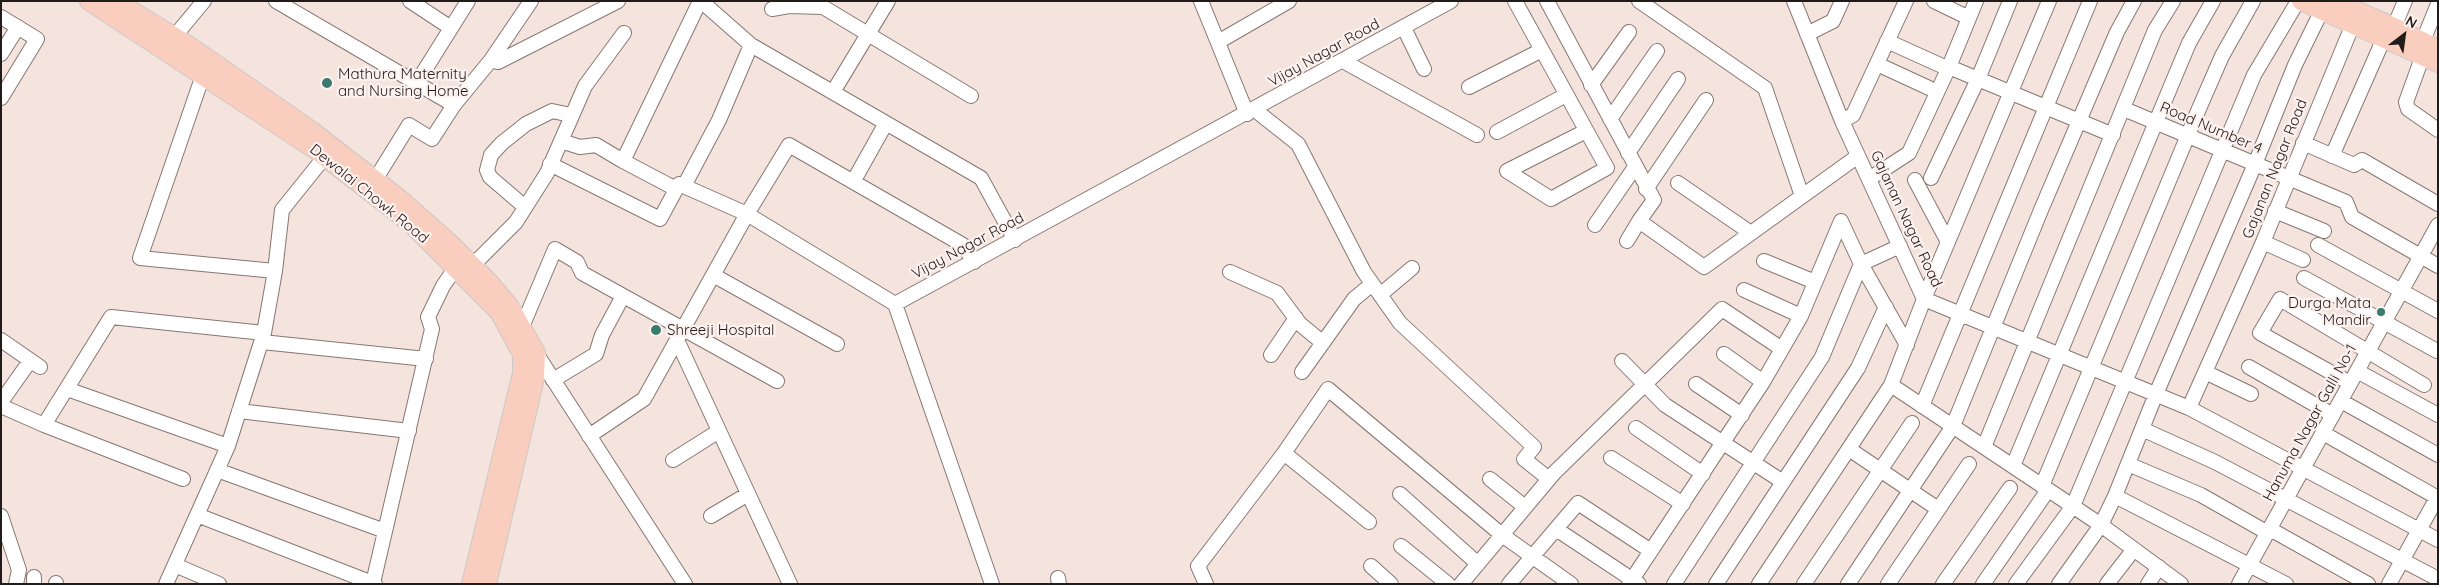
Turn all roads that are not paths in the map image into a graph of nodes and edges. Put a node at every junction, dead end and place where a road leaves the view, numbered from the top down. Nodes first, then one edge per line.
1 (89, 1) edge
2 (116, 1) edge
3 (204, 1) edge
4 (276, 1) edge
5 (410, 1) edge
6 (468, 1) edge
7 (531, 1) edge
8 (618, 1) edge
9 (701, 1) edge
10 (888, 1) edge
11 (1201, 1) edge
12 (1289, 1) edge
13 (1451, 1) edge
14 (1515, 1) edge
15 (1547, 1) edge
16 (1794, 1) edge
17 (1842, 1) edge
18 (1906, 1) edge
19 (1934, 1) edge
20 (1976, 1) edge
21 (2010, 1) edge
22 (2049, 1) edge
23 (2090, 1) edge
24 (2134, 1) edge
25 (2173, 1) edge
26 (2214, 1) edge
27 (2253, 1) edge
28 (2300, 1) edge
29 (2405, 1) edge
30 (1645, 3) edge
31 (2438, 4) edge
32 (296, 6) edge
33 (2328, 6) edge
34 (772, 9) dead end
35 (2360, 12) edge
36 (1, 17) edge
37 (1969, 18) junction
38 (18, 27) junction
39 (452, 28) junction
40 (1404, 28) junction
41 (1629, 32) dead end
42 (2389, 32) junction
43 (624, 33) dead end
44 (1807, 34) junction
45 (867, 35) junction
46 (1887, 41) junction
47 (1218, 42) junction
48 (169, 43) junction
49 (751, 45) junction
50 (1542, 50) junction
51 (1657, 51) dead end
52 (2430, 52) edge
53 (1, 54) edge
54 (491, 60) junction
55 (1343, 61) junction
56 (1877, 64) junction
57 (1945, 66) junction
58 (1424, 68) dead end
59 (203, 75) junction
60 (1678, 79) dead end
61 (1978, 79) junction
62 (416, 84) junction
63 (1591, 85) junction
64 (1469, 87) dead end
65 (1929, 88) dead end
66 (832, 92) junction
67 (2011, 92) junction
68 (1566, 95) junction
69 (971, 96) dead end
70 (1, 98) edge
71 (1706, 100) dead end
72 (454, 106) junction
73 (2047, 107) junction
74 (2124, 109) junction
75 (1251, 112) junction
76 (571, 115) junction
77 (1610, 119) junction
78 (1842, 121) junction
79 (2079, 121) junction
80 (2156, 122) junction
81 (886, 123) junction
82 (2438, 130) edge
83 (1586, 131) junction
84 (1497, 132) dead end
85 (1477, 135) dead end
86 (2113, 135) junction
87 (2188, 136) junction
88 (561, 140) junction
89 (2302, 143) junction
90 (2223, 150) junction
91 (329, 151) junction
92 (1628, 153) junction
93 (1858, 156) junction
94 (2332, 156) junction
95 (623, 161) junction
96 (550, 164) junction
97 (2255, 164) junction
98 (1635, 167) junction
99 (1931, 178) dead end
100 (2288, 178) junction
101 (1869, 179) junction
102 (375, 180) junction
103 (1915, 180) dead end
104 (853, 182) junction
105 (1678, 183) dead end
106 (680, 187) junction
107 (1646, 189) junction
108 (1802, 196) junction
109 (2438, 204) edge
110 (525, 207) junction
111 (2275, 211) junction
112 (747, 214) junction
113 (1639, 221) junction
114 (1595, 225) dead end
115 (2438, 225) edge
116 (2324, 231) dead end
117 (1751, 233) junction
118 (1015, 240) junction
119 (1627, 241) dead end
120 (1948, 242) junction
121 (2263, 242) junction
122 (2318, 245) dead end
123 (1900, 246) junction
124 (2421, 256) junction
125 (1764, 260) dead end
126 (2303, 260) dead end
127 (974, 262) junction
128 (1861, 264) junction
129 (464, 266) junction
130 (2438, 266) edge
131 (1412, 268) dead end
132 (275, 271) junction
133 (1230, 272) dead end
134 (714, 275) junction
135 (2304, 278) dead end
136 (1815, 282) junction
137 (1376, 290) junction
138 (1744, 290) dead end
139 (2402, 290) junction
140 (623, 296) junction
141 (1924, 299) junction
142 (894, 304) junction
143 (1886, 307) junction
144 (2438, 310) edge
145 (1960, 314) junction
146 (1800, 316) junction
147 (1296, 318) junction
148 (2385, 322) junction
149 (522, 327) junction
150 (1992, 327) junction
151 (680, 334) junction
152 (263, 338) junction
153 (2026, 341) junction
154 (1323, 343) junction
155 (837, 344) dead end
156 (1906, 345) junction
157 (3, 347) edge
158 (1782, 349) junction
159 (2368, 351) junction
160 (2437, 351) edge
161 (529, 354) junction
162 (1724, 354) dead end
163 (2058, 354) junction
164 (1271, 355) dead end
165 (426, 359) junction
166 (1622, 361) dead end
167 (2249, 367) dead end
168 (2092, 368) junction
169 (1302, 372) dead end
170 (2205, 372) junction
171 (2262, 375) junction
172 (2354, 377) junction
173 (553, 380) junction
174 (777, 381) dead end
175 (1763, 382) junction
176 (2126, 382) junction
177 (1696, 384) dead end
178 (1891, 385) junction
179 (2424, 385) dead end
180 (1645, 386) junction
181 (66, 389) junction
182 (2156, 394) junction
183 (2341, 400) junction
184 (1, 404) edge
185 (1922, 406) junction
186 (2189, 408) junction
187 (239, 411) junction
188 (1742, 415) junction
189 (2333, 415) junction
190 (2438, 415) edge
191 (1912, 423) dead end
192 (44, 425) junction
193 (1953, 426) junction
194 (1636, 428) dead end
195 (2142, 429) junction
196 (409, 431) junction
197 (719, 431) junction
198 (2323, 433) junction
199 (589, 436) junction
200 (1723, 442) junction
201 (228, 446) junction
202 (1984, 447) junction
203 (1849, 449) junction
204 (1284, 452) junction
205 (2438, 455) edge
206 (1611, 458) dead end
207 (673, 460) dead end
208 (1754, 463) junction
209 (1969, 464) dead end
210 (2128, 464) junction
211 (2013, 466) junction
212 (2303, 469) junction
213 (217, 470) junction
214 (1881, 471) junction
215 (1703, 474) junction
216 (183, 479) dead end
217 (1549, 479) junction
218 (1490, 480) dead end
219 (1782, 482) junction
220 (2010, 488) dead end
221 (2045, 488) junction
222 (1911, 492) junction
223 (748, 494) junction
224 (1400, 494) dead end
225 (2115, 496) junction
226 (2437, 497) edge
227 (2286, 499) junction
228 (1683, 504) junction
229 (2073, 506) junction
230 (1526, 507) junction
231 (1938, 509) junction
232 (197, 515) junction
233 (1, 516) edge
234 (712, 516) dead end
235 (1368, 522) dead end
236 (2101, 525) junction
237 (1556, 529) junction
238 (2419, 530) junction
239 (385, 531) junction
240 (2269, 531) junction
241 (1502, 535) junction
242 (2438, 540) edge
243 (1401, 546) dead end
244 (2134, 549) junction
245 (1651, 551) junction
246 (1532, 558) junction
247 (2402, 560) junction
248 (1478, 564) junction
249 (174, 565) junction
250 (2250, 565) junction
251 (1371, 566) dead end
252 (2159, 567) junction
253 (2438, 579) edge
254 (1634, 582) edge
255 (1949, 582) edge
256 (374, 583) edge
257 (16, 584) edge
258 (166, 584) edge
259 (219, 584) edge
260 (471, 584) edge
261 (487, 584) edge
262 (685, 584) edge
263 (790, 584) edge
264 (992, 584) edge
265 (1206, 584) edge
266 (1391, 584) edge
267 (1448, 584) edge
268 (1462, 584) edge
269 (1509, 584) edge
270 (1571, 584) edge
271 (1674, 584) edge
272 (1716, 584) edge
273 (1759, 584) edge
274 (1804, 584) edge
275 (1848, 584) edge
276 (1888, 584) edge
277 (1983, 584) edge
278 (2016, 584) edge
279 (2058, 584) edge
280 (2107, 584) edge
281 (2148, 584) edge
282 (2181, 584) edge
283 (2238, 584) edge
284 (2286, 584) edge
285 (2368, 584) edge
286 (2389, 584) edge

1 - 48 main road, Dewalai Chowk Road
2 - 48 main road, Dewalai Chowk Road
3 - 48 street
4 - 32 street
5 - 39 street
6 - 39 street
7 - 54 street
8 - 54 street
9 - 49 street
9 - 95 street
10 - 45 street
11 - 47 street
12 - 47 street
13 - 40 street, Vijay Nagar Road
14 - 50 street
15 - 63 street
16 - 44 street, Gajanan Nagar Road
17 - 44 street
18 - 46 street
19 - 37 street
20 - 37 street
21 - 61 street
22 - 67 street
23 - 73 street
24 - 79 street
25 - 74 street
26 - 80 street
27 - 87 street
28 - 33 main road
28 - 90 street
29 - 42 street
30 - 108 street
31 - 52 street
32 - 62 street
33 - 35 main road
33 - 97 street
34 - 45 street
35 - 42 main road
35 - 89 street, Gajanan Nagar Road
36 - 38 street
37 - 57 street
38 - 53 street
38 - 70 street
39 - 62 street
40 - 55 street, Vijay Nagar Road
40 - 58 street
41 - 63 street
42 - 52 main road
42 - 94 street
43 - 76 street
44 - 78 street, Gajanan Nagar Road
45 - 66 street
45 - 69 street
46 - 56 street
46 - 57 street
47 - 75 street
48 - 59 main road, Dewalai Chowk Road
48 - 91 main road, Dewalai Chowk Road
49 - 66 street
49 - 106 street
50 - 64 street
50 - 68 street
51 - 77 street
52 - 82 street
54 - 72 street
55 - 75 street, Vijay Nagar Road
55 - 85 street
56 - 65 street
56 - 78 street
57 - 61 street
57 - 101 street
59 - 91 main road, Dewalai Chowk Road
59 - 132 street
60 - 92 street
61 - 67 street
61 - 99 street
62 - 72 street
63 - 77 street
66 - 81 street
67 - 73 street
67 - 120 street
68 - 83 street
68 - 84 street
71 - 107 street
72 - 102 street
73 - 79 street
73 - 145 street
74 - 80 street, Road Number 4
74 - 86 street
75 - 118 street, Vijay Nagar Road
75 - 137 street
76 - 88 street
76 - 110 street
77 - 92 street
78 - 93 street, Gajanan Nagar Road
79 - 86 street
79 - 150 street
80 - 87 street, Road Number 4
80 - 163 street
81 - 104 street
81 - 118 street
83 - 83 street
86 - 153 street
87 - 90 street, Road Number 4
87 - 168 street
88 - 95 street
88 - 96 street
89 - 94 street
89 - 100 street, Gajanan Nagar Road
90 - 97 street, Road Number 4
90 - 176 street
91 - 102 main road, Dewalai Chowk Road
91 - 129 main road, Dewalai Chowk Road
91 - 132 street
92 - 98 street
93 - 101 street, Gajanan Nagar Road
93 - 108 street
94 - 109 street
95 - 106 street
96 - 106 street
96 - 110 street
97 - 100 street, Road Number 4
97 - 182 street
98 - 107 street
98 - 114 street
100 - 111 street, Gajanan Nagar Road
100 - 124 street, Road Number 4
101 - 123 street, Gajanan Nagar Road
102 - 129 main road, Dewalai Chowk Road
103 - 120 street
104 - 112 street
104 - 127 street
105 - 117 street
106 - 112 street
107 - 113 street
108 - 117 street
110 - 129 street
111 - 116 street
111 - 121 street, Gajanan Nagar Road
112 - 134 street
112 - 142 street
113 - 117 street
113 - 119 street
115 - 124 street, Hanuma Nagar Galli No-1
118 - 127 street, Vijay Nagar Road
120 - 141 street
121 - 126 street
121 - 170 street, Gajanan Nagar Road
122 - 139 street
123 - 128 street
123 - 141 street, Gajanan Nagar Road
124 - 130 street, Road Number 4
124 - 139 street, Hanuma Nagar Galli No-1
125 - 136 street
127 - 142 street, Vijay Nagar Road
128 - 136 street
128 - 143 street
128 - 208 street
129 - 149 main road, Dewalai Chowk Road
129 - 161 main road, Dewalai Chowk Road
129 - 165 street
131 - 137 street
132 - 152 street
133 - 147 street
134 - 151 street
134 - 155 street
135 - 148 street
136 - 146 street
137 - 154 street
137 - 217 street
138 - 146 street
139 - 144 street
139 - 148 street, Hanuma Nagar Galli No-1
140 - 149 street
140 - 151 street
140 - 173 street
141 - 145 street, Gajanan Nagar Road
141 - 156 street
142 - 264 street
143 - 156 street
143 - 219 street
145 - 150 street, Gajanan Nagar Road
145 - 185 street
146 - 158 street
147 - 154 street
147 - 164 street
148 - 159 street, Hanuma Nagar Galli No-1
148 - 160 street
149 - 161 main road, Dewalai Chowk Road
150 - 153 street, Gajanan Nagar Road
150 - 193 street
151 - 174 street
151 - 197 street
151 - 199 street
152 - 165 street
152 - 181 street
152 - 187 street
153 - 163 street, Gajanan Nagar Road
153 - 202 street
154 - 169 street
156 - 178 street
157 - 184 street
158 - 175 street
158 - 180 street
159 - 172 street, Hanuma Nagar Galli No-1
159 - 172 street
159 - 179 street
161 - 173 street
161 - 260 main road
161 - 261 main road
162 - 175 street
163 - 168 street, Gajanan Nagar Road
163 - 211 street
165 - 196 street
166 - 180 street
167 - 171 street
168 - 176 street, Gajanan Nagar Road
168 - 221 street
170 - 171 street
170 - 186 street, Gajanan Nagar Road
171 - 189 street
172 - 183 street, Hanuma Nagar Galli No-1
172 - 190 street
173 - 199 street
175 - 188 street
176 - 182 street, Gajanan Nagar Road
176 - 229 street
177 - 188 street
178 - 185 street
178 - 203 street
180 - 200 street
180 - 217 street
181 - 192 street
181 - 201 street
182 - 186 street, Gajanan Nagar Road
182 - 195 street
183 - 189 street, Hanuma Nagar Galli No-1
183 - 205 street
184 - 192 street
185 - 193 street
186 - 212 street, Gajanan Nagar Road
187 - 196 street
187 - 201 street
188 - 200 street
189 - 198 street, Hanuma Nagar Galli No-1
191 - 214 street
192 - 216 street
193 - 202 street
193 - 222 street
194 - 215 street
195 - 210 street
195 - 227 street
196 - 239 street
197 - 207 street
197 - 223 street
198 - 212 street, Hanuma Nagar Galli No-1
198 - 226 street
199 - 262 street
200 - 208 street
200 - 215 street
201 - 213 street
202 - 211 street
203 - 214 street
203 - 273 street
204 - 235 street
204 - 241 street
204 - 265 street
206 - 228 street
208 - 219 street
208 - 271 street
209 - 231 street
210 - 225 street
210 - 240 street
211 - 221 street
212 - 227 street, Hanuma Nagar Galli No-1
212 - 238 street, Gajanan Nagar Road
213 - 232 street
213 - 239 street
214 - 222 street
214 - 274 street
215 - 228 street
217 - 230 street
218 - 230 street
219 - 272 street
220 - 255 street
221 - 229 street
221 - 277 street
222 - 231 street
222 - 275 street
223 - 234 street
223 - 263 street
224 - 248 street
225 - 236 street
225 - 250 street
226 - 238 street
227 - 240 street, Hanuma Nagar Galli No-1
227 - 247 street
228 - 245 street
229 - 236 street
229 - 278 street
230 - 241 street
231 - 276 street
232 - 249 street
232 - 256 street
233 - 257 street
236 - 244 street
236 - 279 street
237 - 245 street
237 - 246 street
237 - 254 street
238 - 242 street, Gajanan Nagar Road
238 - 247 street
239 - 256 street
240 - 250 street, Hanuma Nagar Galli No-1
240 - 285 street
241 - 246 street
241 - 248 street
243 - 267 street
244 - 252 street
244 - 280 street
245 - 254 street
246 - 269 street
246 - 270 street
247 - 253 street
247 - 286 street
248 - 268 street
249 - 258 street
249 - 259 street
250 - 283 street, Hanuma Nagar Galli No-1
250 - 284 street
251 - 266 street
252 - 281 street
252 - 282 street

